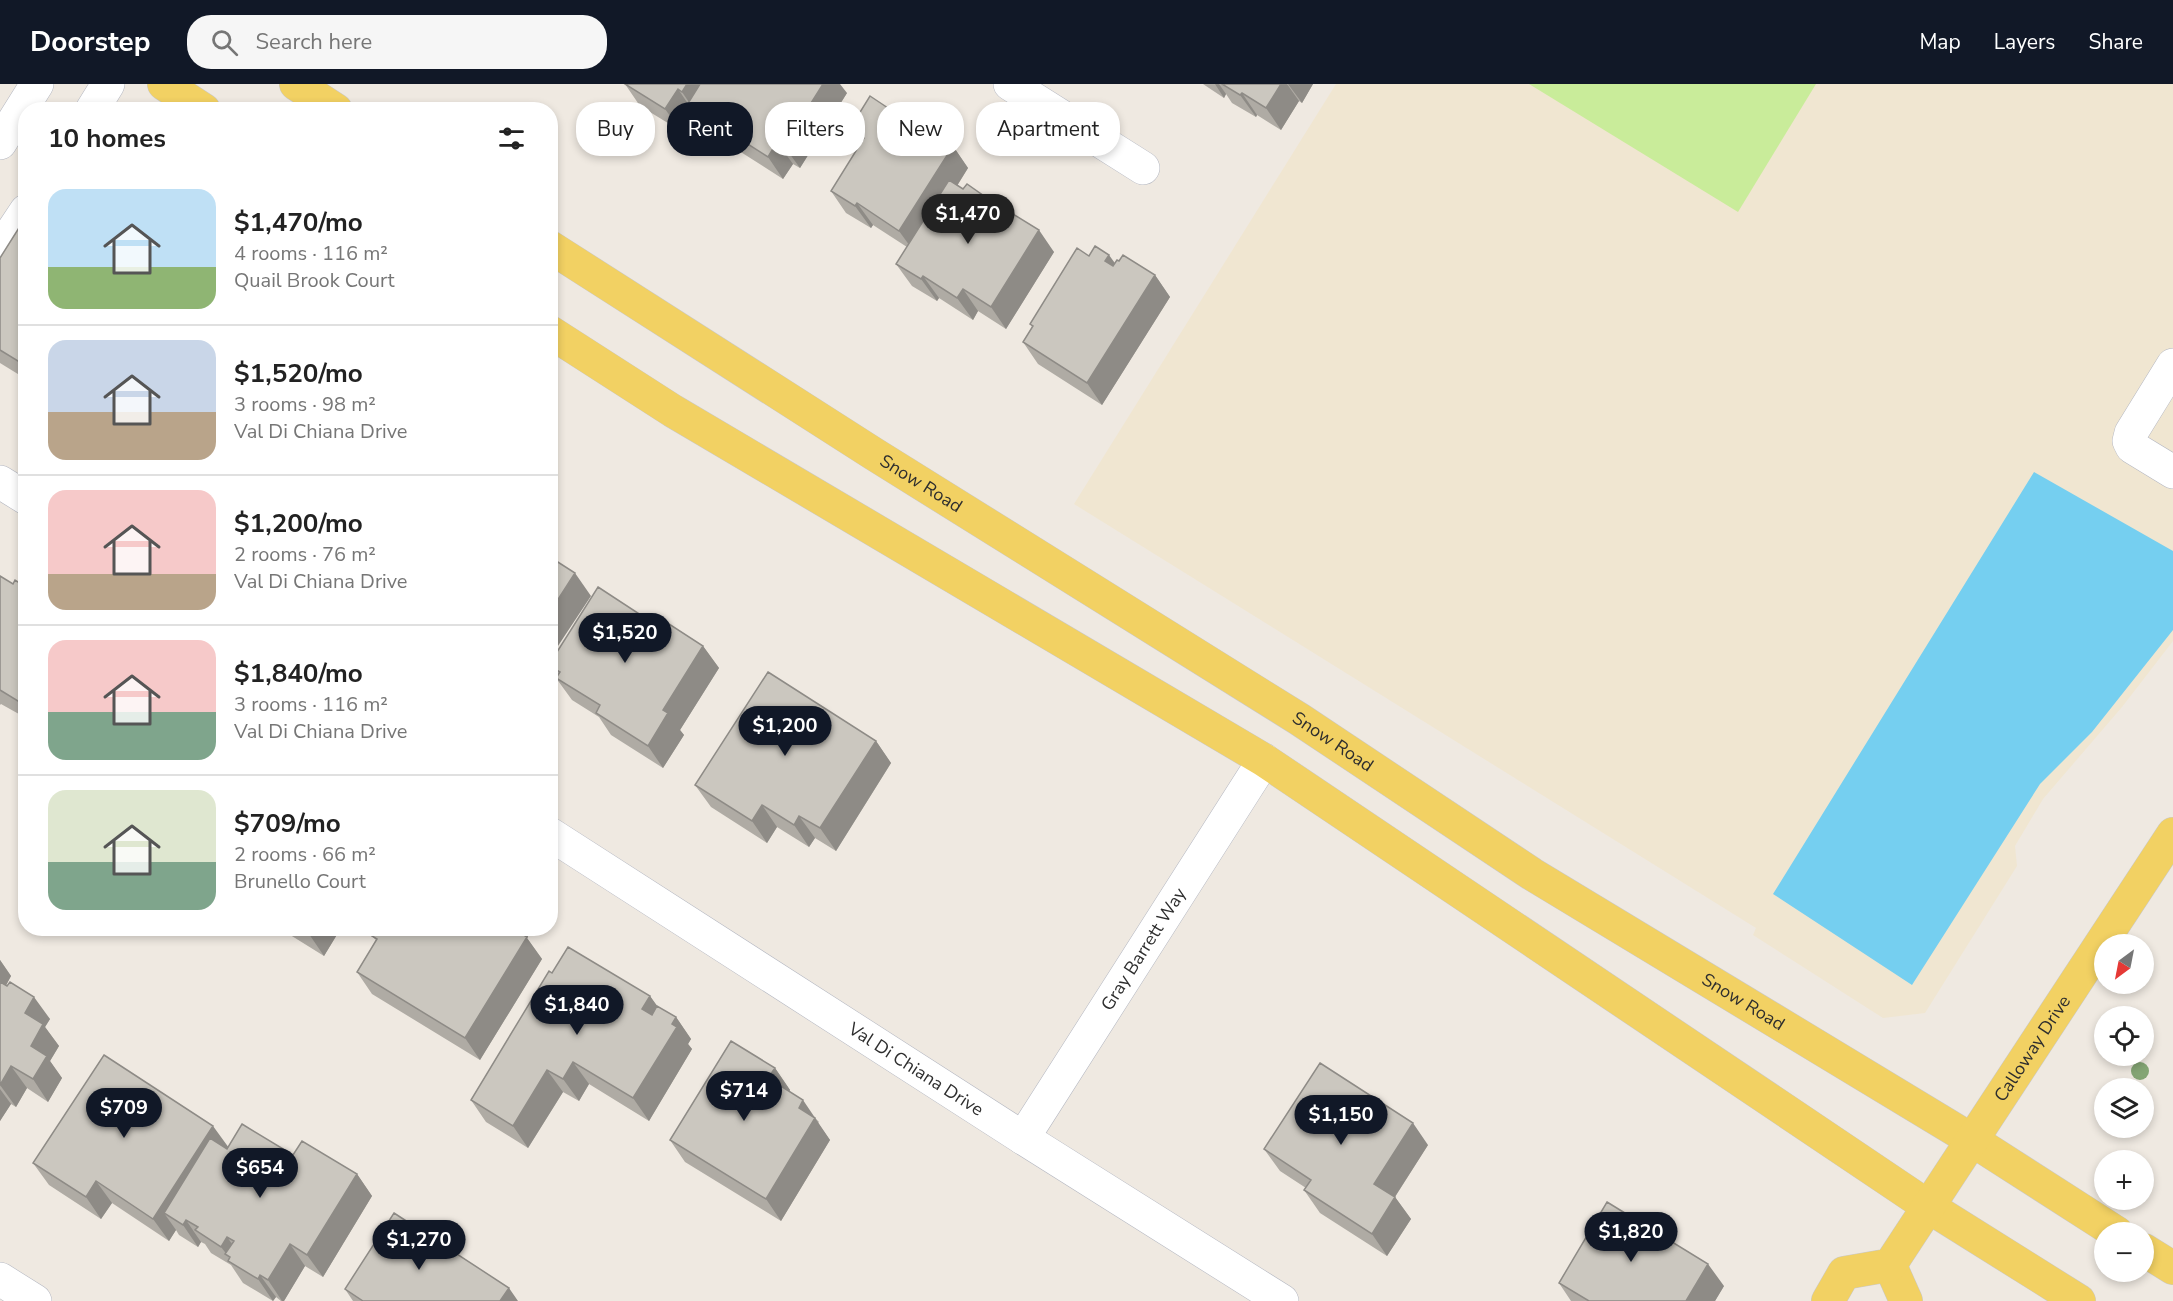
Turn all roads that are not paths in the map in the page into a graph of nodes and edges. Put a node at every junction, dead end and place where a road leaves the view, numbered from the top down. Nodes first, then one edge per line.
1 (37, 84) edge
2 (108, 84) edge
3 (164, 84) edge
4 (296, 84) edge
5 (1010, 84) edge
6 (26, 102) edge
7 (97, 102) edge
8 (192, 102) edge
9 (324, 102) edge
10 (18, 114) edge
11 (0, 143) edge
12 (1143, 168) dead end
13 (18, 223) edge
14 (0, 250) edge
15 (558, 252) edge
16 (558, 337) edge
17 (2173, 365) edge
18 (2173, 472) edge
19 (0, 482) edge
20 (18, 493) edge
21 (1264, 760) junction
22 (2173, 834) edge
23 (558, 839) edge
24 (1023, 1138) junction
25 (1972, 1140) junction
26 (1929, 1207) junction
27 (2100, 1222) edge
28 (2154, 1256) edge
29 (1890, 1265) junction
30 (2173, 1268) edge
31 (0, 1279) edge
32 (35, 1301) edge
33 (1282, 1301) edge
34 (1828, 1301) edge
35 (1906, 1301) edge
36 (2079, 1301) edge

1 - 6 street
2 - 7 street
3 - 8 main road
4 - 9 main road
5 - 12 street
10 - 11 street
13 - 14 street
15 - 25 main road, Snow Road
16 - 21 main road
17 - 18 street
19 - 20 street
21 - 24 street, Gray Barrett Way
21 - 26 main road
22 - 25 main road, Calloway Drive
23 - 24 street, Val Di Chiana Drive
24 - 33 street, Val Di Chiana Drive
25 - 26 main road, Calloway Drive
25 - 27 main road, Snow Road
26 - 29 main road, Calloway Drive
26 - 36 main road
28 - 30 main road
29 - 34 main road
29 - 35 main road
31 - 32 street

